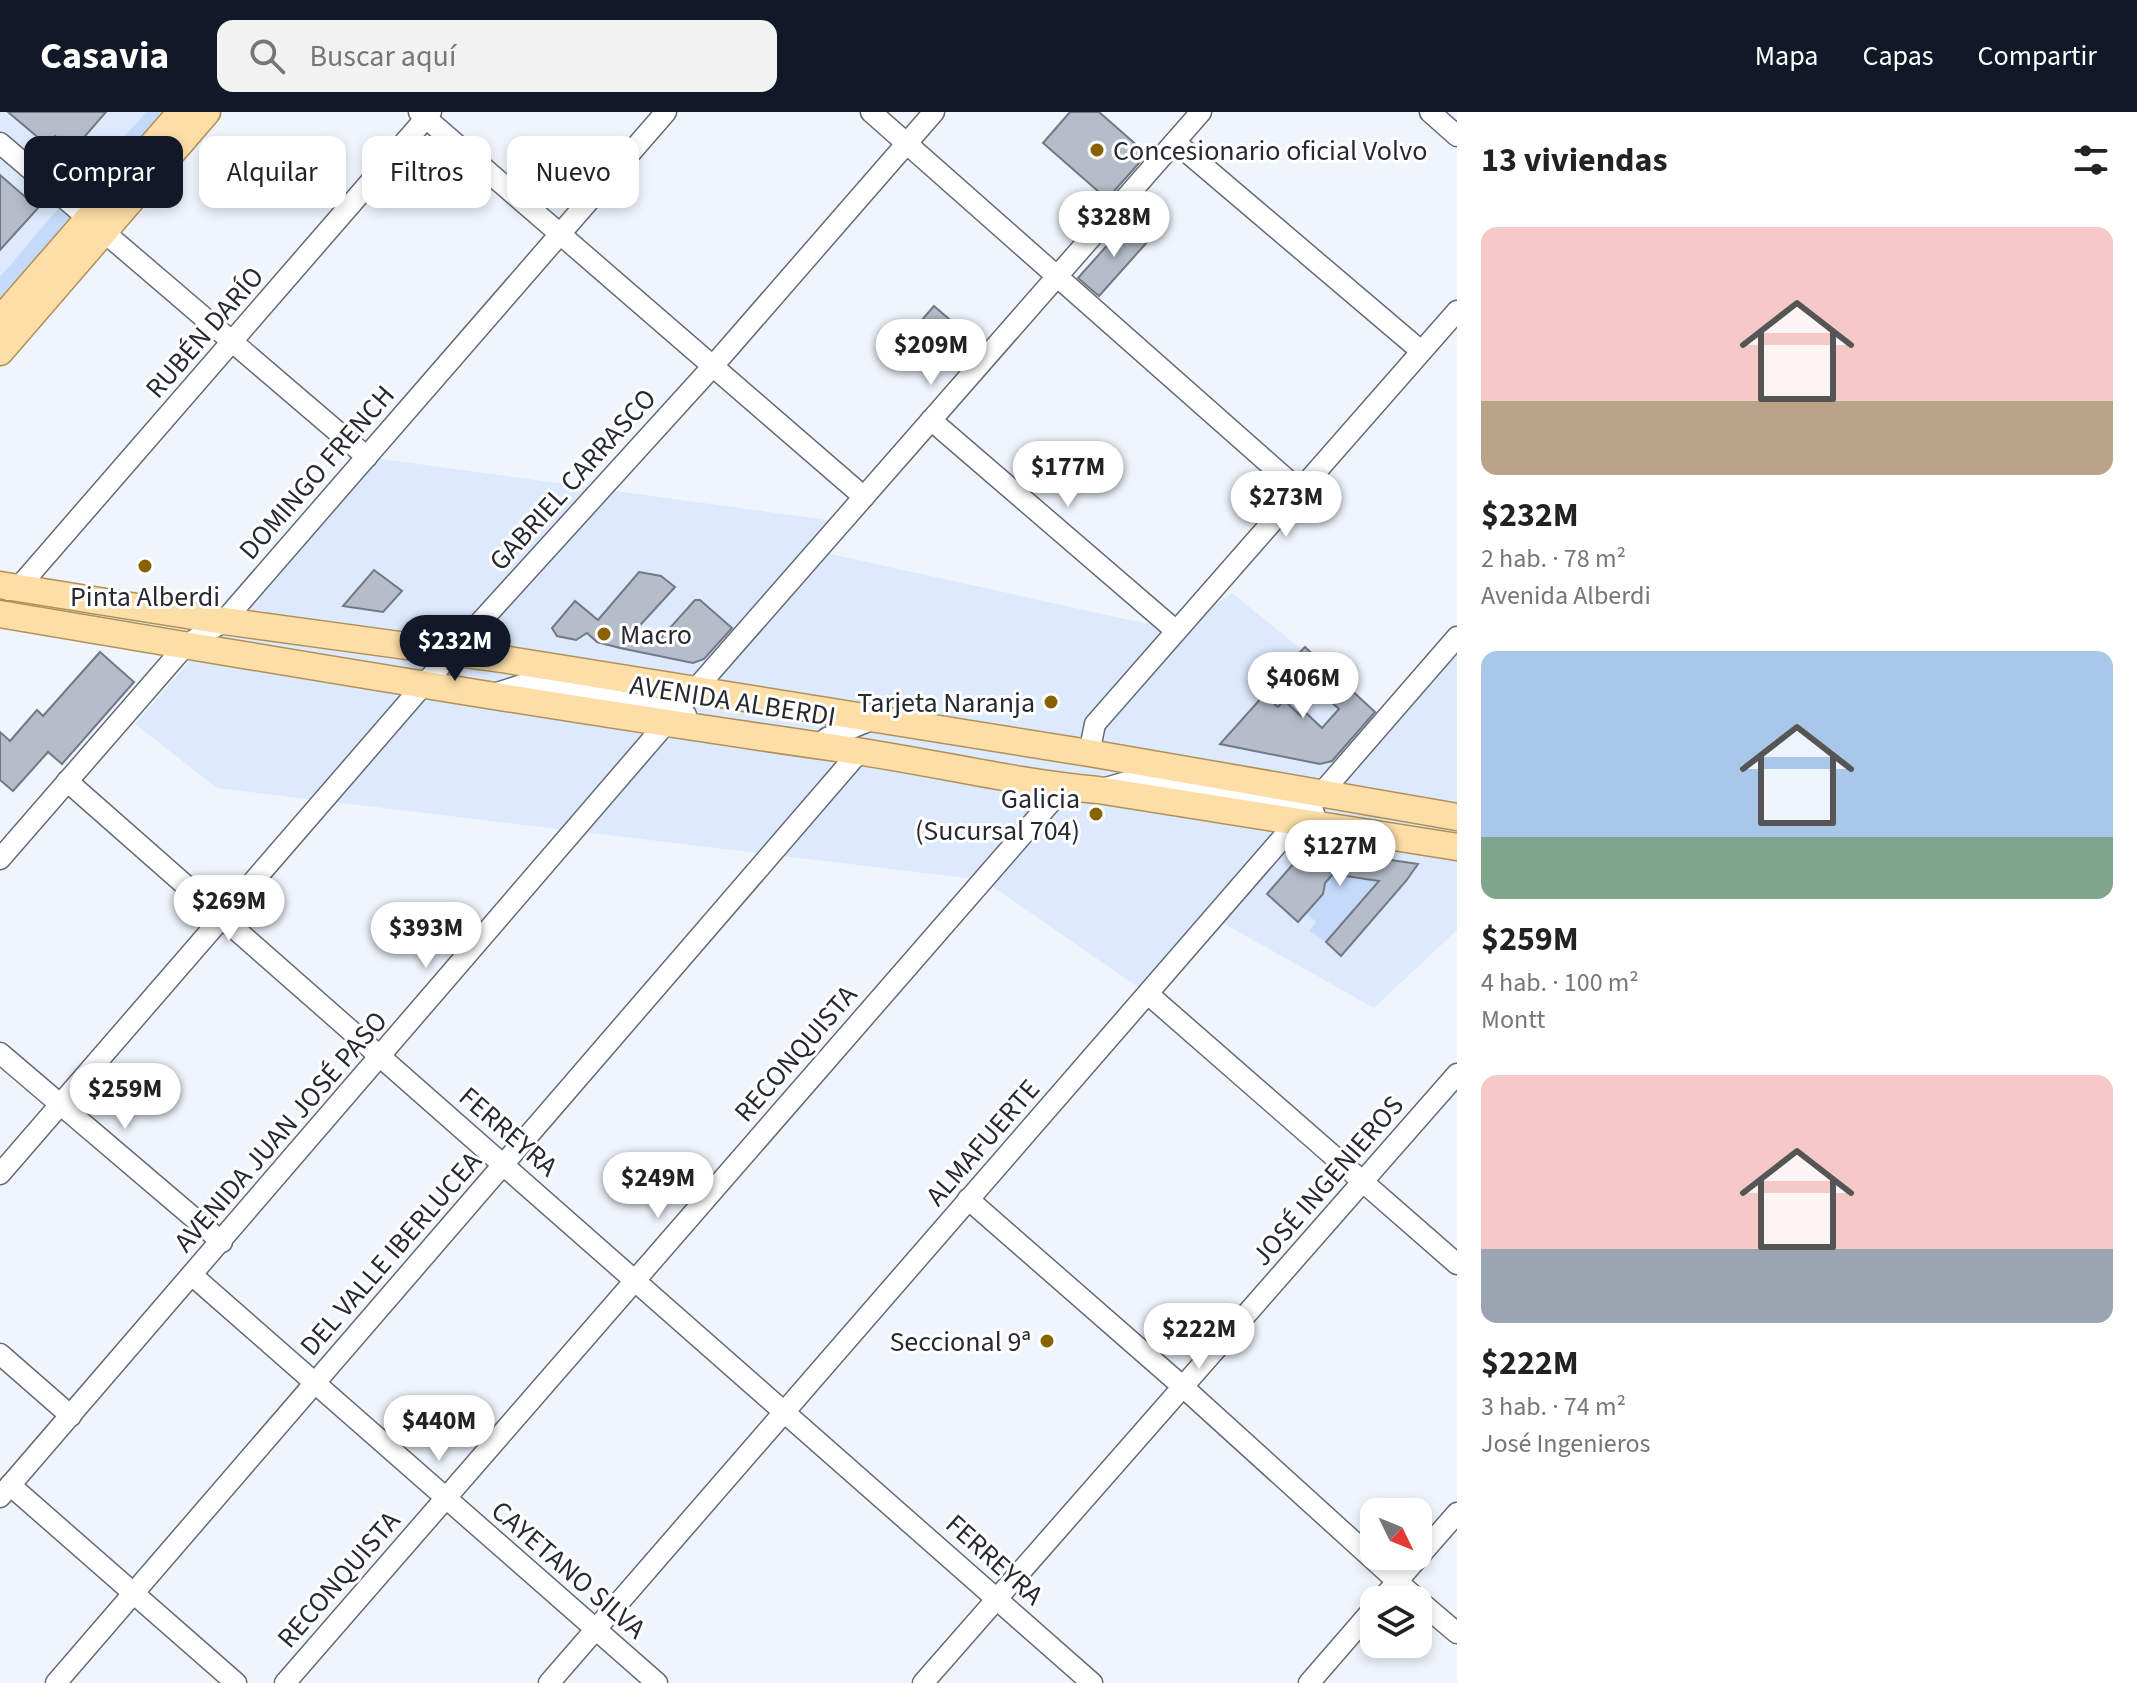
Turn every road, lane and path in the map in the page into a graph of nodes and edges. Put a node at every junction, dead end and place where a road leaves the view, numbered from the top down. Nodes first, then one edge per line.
1 (181, 112) edge
2 (207, 112) edge
3 (666, 112) edge
4 (871, 112) edge
5 (934, 112) edge
6 (1201, 112) edge
7 (1430, 112) edge
8 (425, 114) edge
9 (1457, 136) edge
10 (1175, 142) junction
11 (0, 143) edge
12 (907, 143) junction
13 (95, 225) junction
14 (560, 234) junction
15 (1058, 276) junction
16 (1457, 311) edge
17 (0, 320) edge
18 (233, 342) junction
19 (1421, 351) junction
20 (0, 352) edge
21 (713, 366) junction
22 (931, 420) junction
23 (367, 457) junction
24 (1300, 491) junction
25 (864, 497) junction
26 (6, 588) edge
27 (0, 614) edge
28 (224, 621) junction
29 (1175, 630) junction
30 (1457, 637) edge
31 (185, 646) junction
32 (454, 652) junction
33 (502, 659) junction
34 (425, 683) junction
35 (525, 684) junction
36 (693, 692) junction
37 (494, 694) junction
38 (671, 718) junction
39 (871, 720) junction
40 (827, 738) junction
41 (860, 751) junction
42 (1099, 755) junction
43 (1134, 780) junction
44 (67, 781) junction
45 (1064, 787) junction
46 (1098, 790) junction
47 (1307, 809) junction
48 (1454, 834) edge
49 (0, 859) edge
50 (222, 917) junction
51 (1148, 994) junction
52 (0, 1053) edge
53 (381, 1056) junction
54 (1457, 1074) edge
55 (60, 1105) junction
56 (504, 1164) junction
57 (0, 1174) edge
58 (1364, 1181) junction
59 (968, 1199) junction
60 (222, 1242) junction
61 (1457, 1264) edge
62 (193, 1276) junction
63 (635, 1280) junction
64 (0, 1354) edge
65 (315, 1383) junction
66 (1182, 1386) junction
67 (785, 1411) junction
68 (71, 1416) junction
69 (5, 1491) edge
70 (446, 1498) junction
71 (1457, 1513) edge
72 (1397, 1582) junction
73 (1393, 1586) edge
74 (1402, 1586) edge
75 (134, 1593) junction
76 (998, 1598) junction
77 (1432, 1612) edge
78 (1360, 1624) edge
79 (595, 1629) junction
80 (1457, 1633) edge
81 (56, 1683) edge
82 (236, 1683) edge
83 (285, 1683) edge
84 (549, 1683) edge
85 (657, 1683) edge
86 (923, 1683) edge
87 (1092, 1683) edge
88 (1309, 1683) edge

1 - 13 main road
2 - 13 main road
3 - 14 street, DOMINGO FRENCH
4 - 12 street
5 - 12 street, GABRIEL CARRASCO
6 - 10 street, AVENIDA JUAN JOSÉ PASO
7 - 9 street
8 - 14 street
8 - 18 street, RUBÉN DARÍO
10 - 15 street, AVENIDA JUAN JOSÉ PASO
10 - 19 street
11 - 13 street
12 - 15 street
12 - 21 street, GABRIEL CARRASCO
13 - 17 main road
13 - 18 street
13 - 20 main road
14 - 21 street
14 - 23 street, DOMINGO FRENCH
15 - 22 street, AVENIDA JUAN JOSÉ PASO
15 - 24 street
16 - 19 street
18 - 23 street
18 - 26 street, RUBÉN DARÍO
19 - 24 street
21 - 25 street
21 - 32 street, GABRIEL CARRASCO
22 - 25 street, AVENIDA JUAN JOSÉ PASO
22 - 29 street
23 - 28 street, DOMINGO FRENCH
24 - 29 street
25 - 36 street, AVENIDA JUAN JOSÉ PASO
26 - 28 main road, AVENIDA ALBERDI
27 - 31 main road, AVENIDA ALBERDI
28 - 31 street, DOMINGO FRENCH
28 - 32 main road, AVENIDA ALBERDI
29 - 42 street
30 - 47 street, ALMAFUERTE
31 - 34 main road, AVENIDA ALBERDI
31 - 44 street, DOMINGO FRENCH
32 - 33 main road, AVENIDA ALBERDI
32 - 34 street, GABRIEL CARRASCO
33 - 35 street
33 - 36 main road, AVENIDA ALBERDI
34 - 37 main road, AVENIDA ALBERDI
34 - 50 street, GABRIEL CARRASCO
35 - 37 street
35 - 38 street
36 - 38 street, AVENIDA JUAN JOSÉ PASO
36 - 39 main road, AVENIDA ALBERDI
37 - 38 main road, AVENIDA ALBERDI
38 - 40 street
38 - 41 main road, AVENIDA ALBERDI
38 - 53 street, AVENIDA JUAN JOSÉ PASO
39 - 40 street
39 - 42 main road, AVENIDA ALBERDI
40 - 41 street
41 - 45 main road, AVENIDA ALBERDI
41 - 56 street, DEL VALLE IBERLUCEA
42 - 43 street
42 - 47 main road, AVENIDA ALBERDI
43 - 46 street
43 - 47 street
44 - 49 street, DOMINGO FRENCH
44 - 50 street, FERREYRA
45 - 46 main road, AVENIDA ALBERDI
45 - 63 street, RECONQUISTA
46 - 47 main road, AVENIDA ALBERDI
47 - 48 main road, AVENIDA ALBERDI
47 - 48 main road, AVENIDA ALBERDI
47 - 51 street, ALMAFUERTE
50 - 53 street, FERREYRA
50 - 55 street, GABRIEL CARRASCO
51 - 58 street
51 - 59 street, ALMAFUERTE
52 - 55 street
53 - 56 street, FERREYRA
53 - 60 street, AVENIDA JUAN JOSÉ PASO
54 - 58 street, JOSÉ INGENIEROS
55 - 57 street, GABRIEL CARRASCO
55 - 60 street
56 - 63 street, FERREYRA
56 - 65 street, DEL VALLE IBERLUCEA
58 - 61 street
58 - 66 street, JOSÉ INGENIEROS
59 - 66 street
59 - 67 street, ALMAFUERTE
60 - 62 street, AVENIDA JUAN JOSÉ PASO
62 - 65 street, CAYETANO SILVA
62 - 68 street, AVENIDA JUAN JOSÉ PASO
63 - 67 street, FERREYRA
63 - 70 street, RECONQUISTA
64 - 68 street
65 - 70 street, CAYETANO SILVA
65 - 75 street, DEL VALLE IBERLUCEA
66 - 72 street
66 - 76 street, JOSÉ INGENIEROS
67 - 76 street, FERREYRA
67 - 79 street, ALMAFUERTE
68 - 69 street, AVENIDA JUAN JOSÉ PASO
69 - 75 street
70 - 79 street, CAYETANO SILVA
70 - 83 street, RECONQUISTA
71 - 72 street
72 - 73 street
72 - 74 street
75 - 81 street, DEL VALLE IBERLUCEA
75 - 82 street
76 - 86 street, JOSÉ INGENIEROS
76 - 87 street, FERREYRA
77 - 80 street
78 - 88 street
79 - 84 street, ALMAFUERTE
79 - 85 street, CAYETANO SILVA

